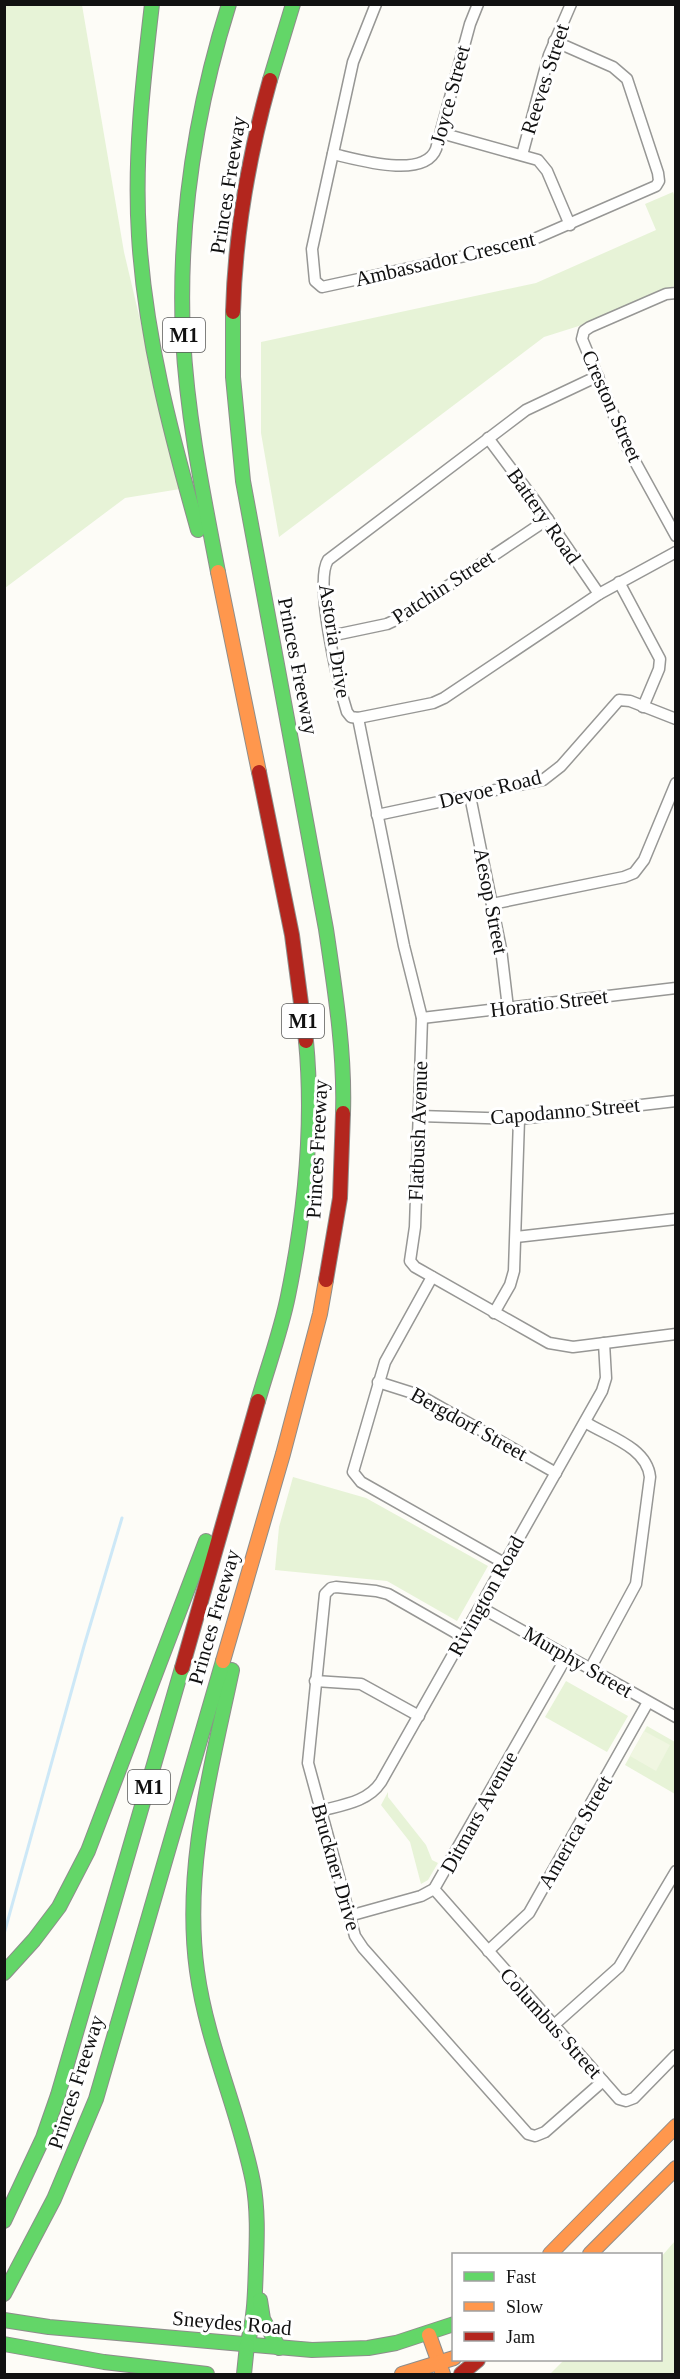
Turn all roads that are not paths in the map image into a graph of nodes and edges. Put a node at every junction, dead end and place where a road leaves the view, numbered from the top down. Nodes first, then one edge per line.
1 (152, 4) edge
2 (229, 4) edge
3 (293, 4) edge
4 (376, 4) edge
5 (478, 4) edge
6 (571, 4) edge
7 (554, 41) junction
8 (441, 133) junction
9 (333, 154) junction
10 (522, 155) junction
11 (570, 225) junction
12 (675, 293) edge
13 (598, 376) junction
14 (488, 438) junction
15 (548, 519) junction
16 (675, 536) edge
17 (675, 552) edge
18 (619, 582) junction
19 (599, 594) junction
20 (330, 636) junction
21 (237, 665) junction
22 (643, 706) junction
23 (358, 718) junction
24 (675, 719) edge
25 (675, 783) edge
26 (470, 796) junction
27 (377, 815) junction
28 (492, 904) junction
29 (675, 988) edge
30 (508, 1008) junction
31 (422, 1018) junction
32 (675, 1101) edge
33 (419, 1116) junction
34 (519, 1119) junction
35 (675, 1219) edge
36 (516, 1237) junction
37 (432, 1277) junction
38 (494, 1313) junction
39 (675, 1335) edge
40 (604, 1343) junction
41 (266, 1378) junction
42 (378, 1382) junction
43 (585, 1422) junction
44 (556, 1473) junction
45 (262, 1526) junction
46 (504, 1563) junction
47 (480, 1607) junction
48 (463, 1637) junction
49 (567, 1656) junction
50 (590, 1669) junction
51 (315, 1681) junction
52 (648, 1702) junction
53 (419, 1716) junction
54 (675, 1717) edge
55 (320, 1811) junction
56 (675, 1871) edge
57 (434, 1889) junction
58 (349, 1916) junction
59 (488, 1951) junction
60 (4, 1973) edge
61 (554, 2025) junction
62 (675, 2055) edge
63 (603, 2081) junction
64 (675, 2126) edge
65 (675, 2168) edge
66 (4, 2221) edge
67 (550, 2253) edge
68 (591, 2253) edge
69 (256, 2283) junction
70 (4, 2294) edge
71 (4, 2320) edge
72 (452, 2324) edge
73 (429, 2335) junction
74 (4, 2344) edge
75 (247, 2345) junction
76 (279, 2348) junction
77 (477, 2361) edge
78 (441, 2369) edge
79 (207, 2374) edge
80 (244, 2374) edge
81 (410, 2374) edge
82 (461, 2374) edge

1 - 21 main road
2 - 21 main road, Princes Freeway / M1
3 - 45 main road, Princes Freeway / M1
4 - 9 street, Ambassador Crescent
5 - 8 street, Joyce Street
6 - 7 street, Reeves Street
7 - 10 street, Reeves Street
7 - 11 street, Ambassador Crescent
8 - 9 street, Joyce Street
8 - 10 street
9 - 11 street, Ambassador Crescent
10 - 11 street
12 - 13 street, Creston Street
13 - 14 street, Astoria Drive
13 - 16 street, Creston Street
14 - 15 street, Battery Road
14 - 20 street, Astoria Drive
15 - 19 street, Battery Road
15 - 20 street, Patchin Street
17 - 18 street, Astoria Drive
18 - 19 street, Astoria Drive
18 - 22 street
19 - 23 street, Astoria Drive
20 - 23 street, Astoria Drive
21 - 41 main road, Princes Freeway / M1
22 - 24 street, Devoe Road
22 - 26 street, Devoe Road
23 - 27 street, Flatbush Avenue
25 - 28 street
26 - 27 street, Devoe Road
26 - 28 street, Aesop Street
27 - 31 street, Flatbush Avenue
28 - 30 street, Aesop Street
29 - 30 street, Horatio Street
30 - 31 street, Horatio Street
31 - 33 street, Flatbush Avenue
32 - 34 street, Capodanno Street
33 - 34 street, Capodanno Street
33 - 37 street, Flatbush Avenue
34 - 36 street
35 - 36 street
36 - 38 street
37 - 38 street, Flatbush Avenue
37 - 42 street
38 - 40 street, Flatbush Avenue
39 - 40 street, Flatbush Avenue
40 - 43 street, Rivington Road
41 - 60 main road
41 - 66 main road, Princes Freeway / M1
42 - 44 street, Bergdorf Street
42 - 46 street
43 - 44 street, Rivington Road
43 - 50 street
44 - 46 street, Rivington Road
45 - 69 main road
45 - 70 main road, Princes Freeway / M1
46 - 47 street, Rivington Road
47 - 48 street, Rivington Road
47 - 49 street, Murphy Street
48 - 51 street, Bruckner Drive
48 - 53 street, Rivington Road
49 - 50 street, Murphy Street
49 - 57 street, Ditmars Avenue
50 - 52 street, Murphy Street
51 - 53 street
51 - 55 street, Bruckner Drive
52 - 54 street, Murphy Street
52 - 59 street, America Street
53 - 55 street, Rivington Road
55 - 58 street, Bruckner Drive
56 - 61 street
57 - 58 street, Ditmars Avenue
57 - 59 street, Columbus Street
58 - 63 street, Bruckner Drive
59 - 61 street, Columbus Street
61 - 63 street, Columbus Street
62 - 63 street, Columbus Street
64 - 67 main road
65 - 68 main road
69 - 75 main road
69 - 76 main road
71 - 75 main road, Sneydes Road
72 - 73 main road, Sneydes Road
73 - 76 main road, Sneydes Road
73 - 78 main road
74 - 79 main road
75 - 76 main road, Sneydes Road
75 - 80 main road
77 - 82 main road
78 - 81 main road

